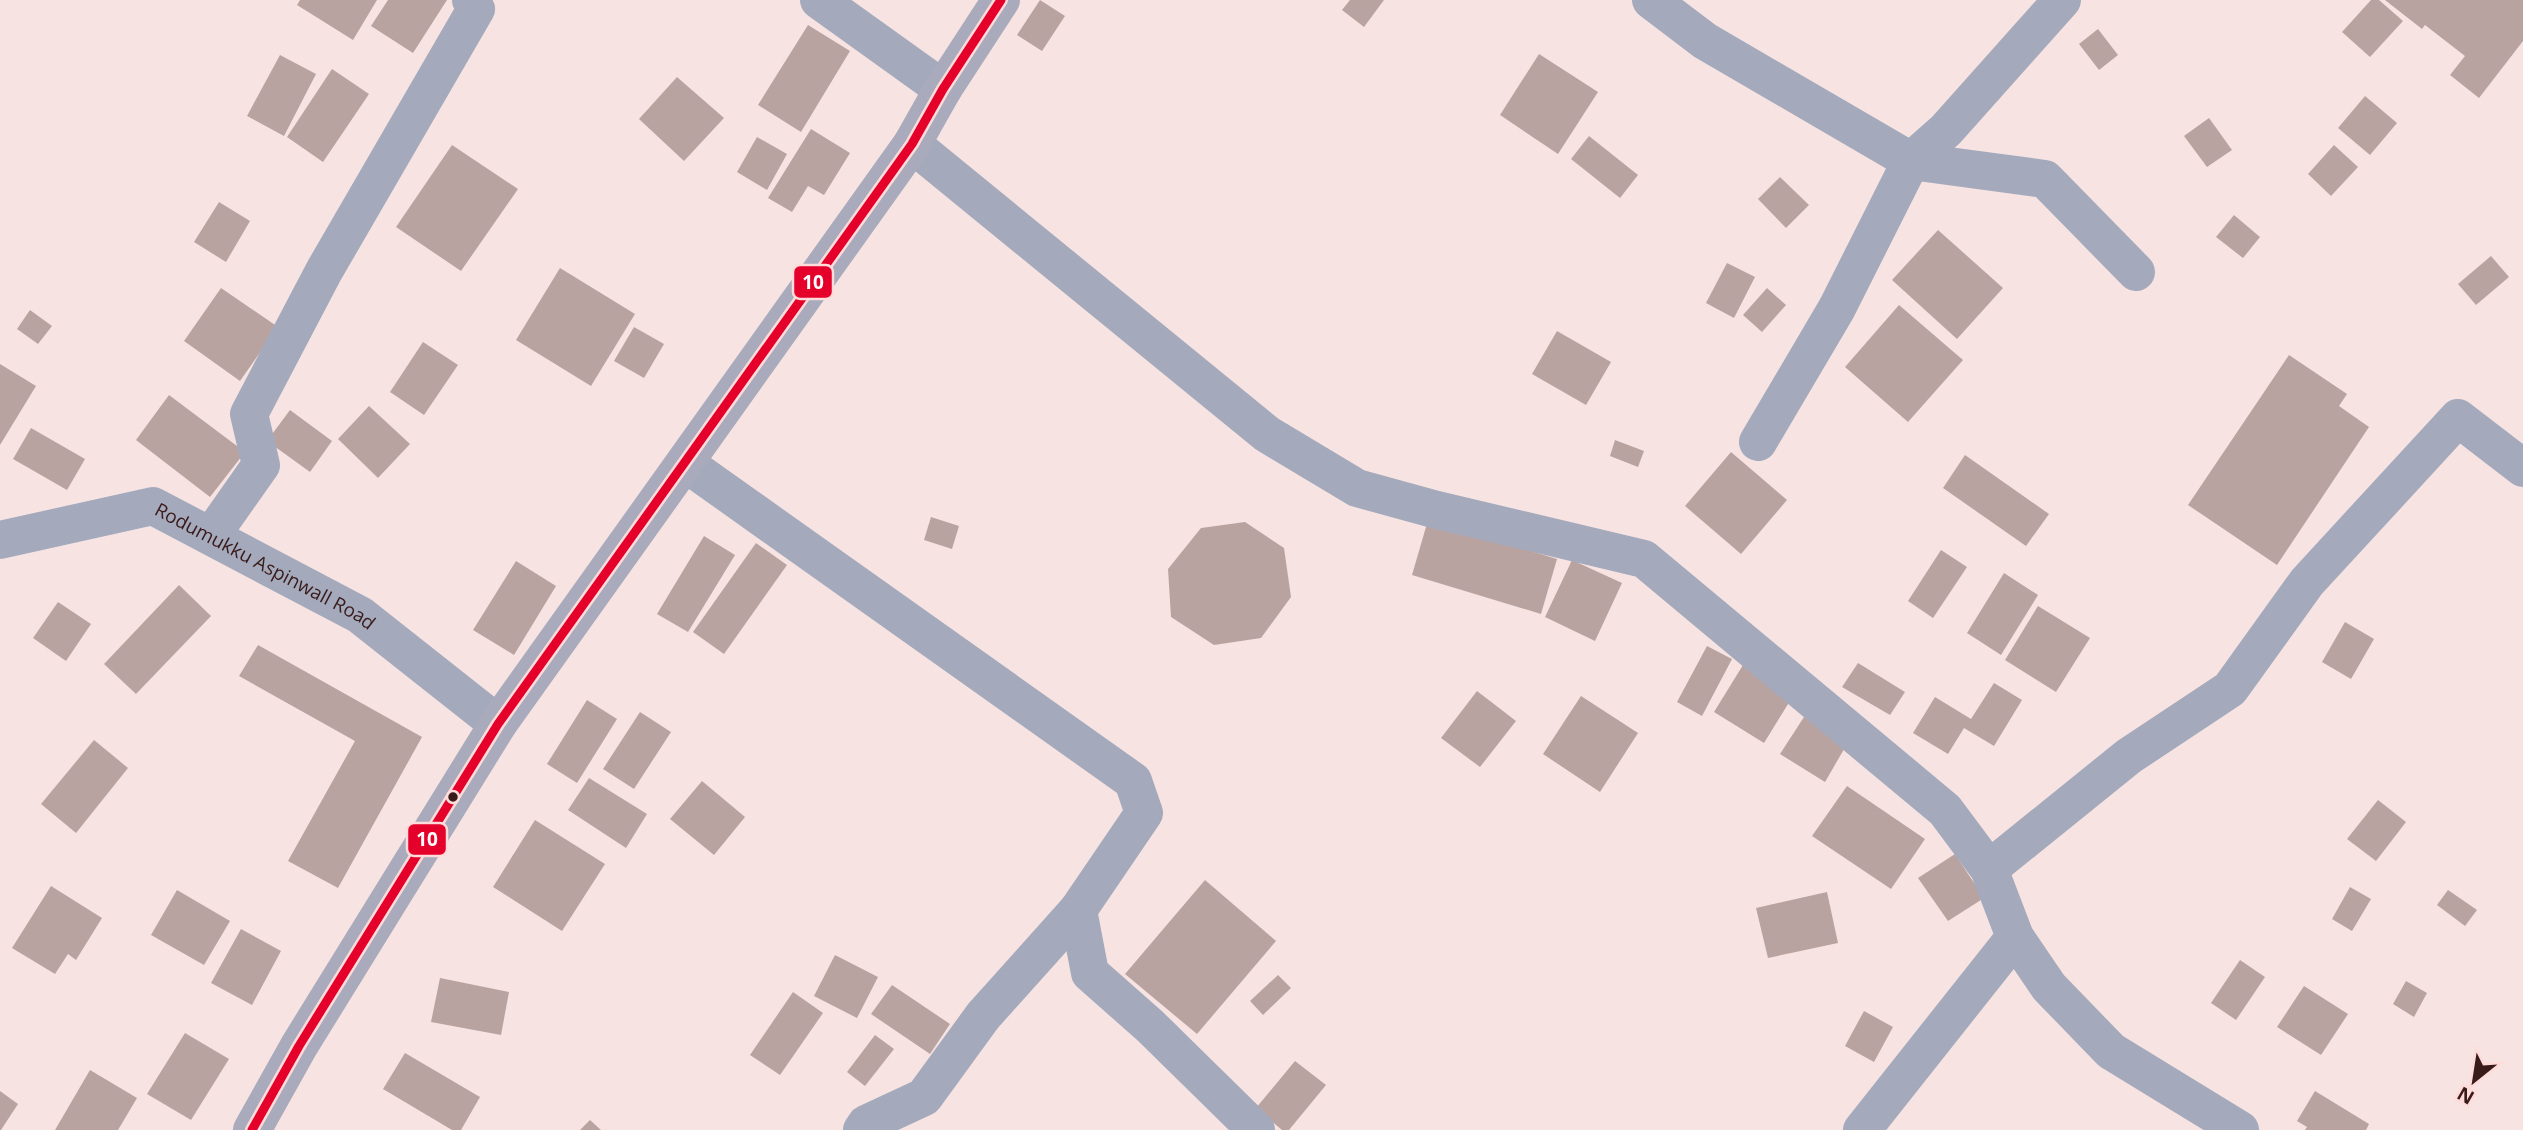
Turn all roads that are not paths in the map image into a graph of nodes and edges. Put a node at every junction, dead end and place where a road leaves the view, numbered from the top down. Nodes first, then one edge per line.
1 (471, 0) edge
2 (819, 0) edge
3 (1002, 0) edge
4 (1651, 0) edge
5 (2062, 0) edge
6 (943, 89) junction
7 (912, 144) junction
8 (1911, 161) junction
9 (2136, 272) dead end
10 (1758, 442) dead end
11 (685, 463) junction
12 (2523, 468) edge
13 (211, 536) junction
14 (0, 540) edge
15 (499, 724) junction
16 (1989, 869) junction
17 (1078, 910) junction
18 (2015, 937) junction
19 (252, 1130) edge
20 (862, 1130) edge
21 (1256, 1130) edge
22 (1862, 1130) edge
23 (2240, 1130) edge

1 - 13 street
2 - 6 street
3 - 6 main road
4 - 8 street
5 - 8 street
6 - 7 main road
7 - 11 main road
7 - 16 street
8 - 9 street
8 - 10 street
11 - 15 main road
11 - 17 street
12 - 16 street
13 - 14 street, Rodumukku Aspinwall Road
13 - 15 street, Rodumukku Aspinwall Road
15 - 19 main road
16 - 18 street
17 - 20 street
17 - 21 street
18 - 22 street
18 - 23 street

